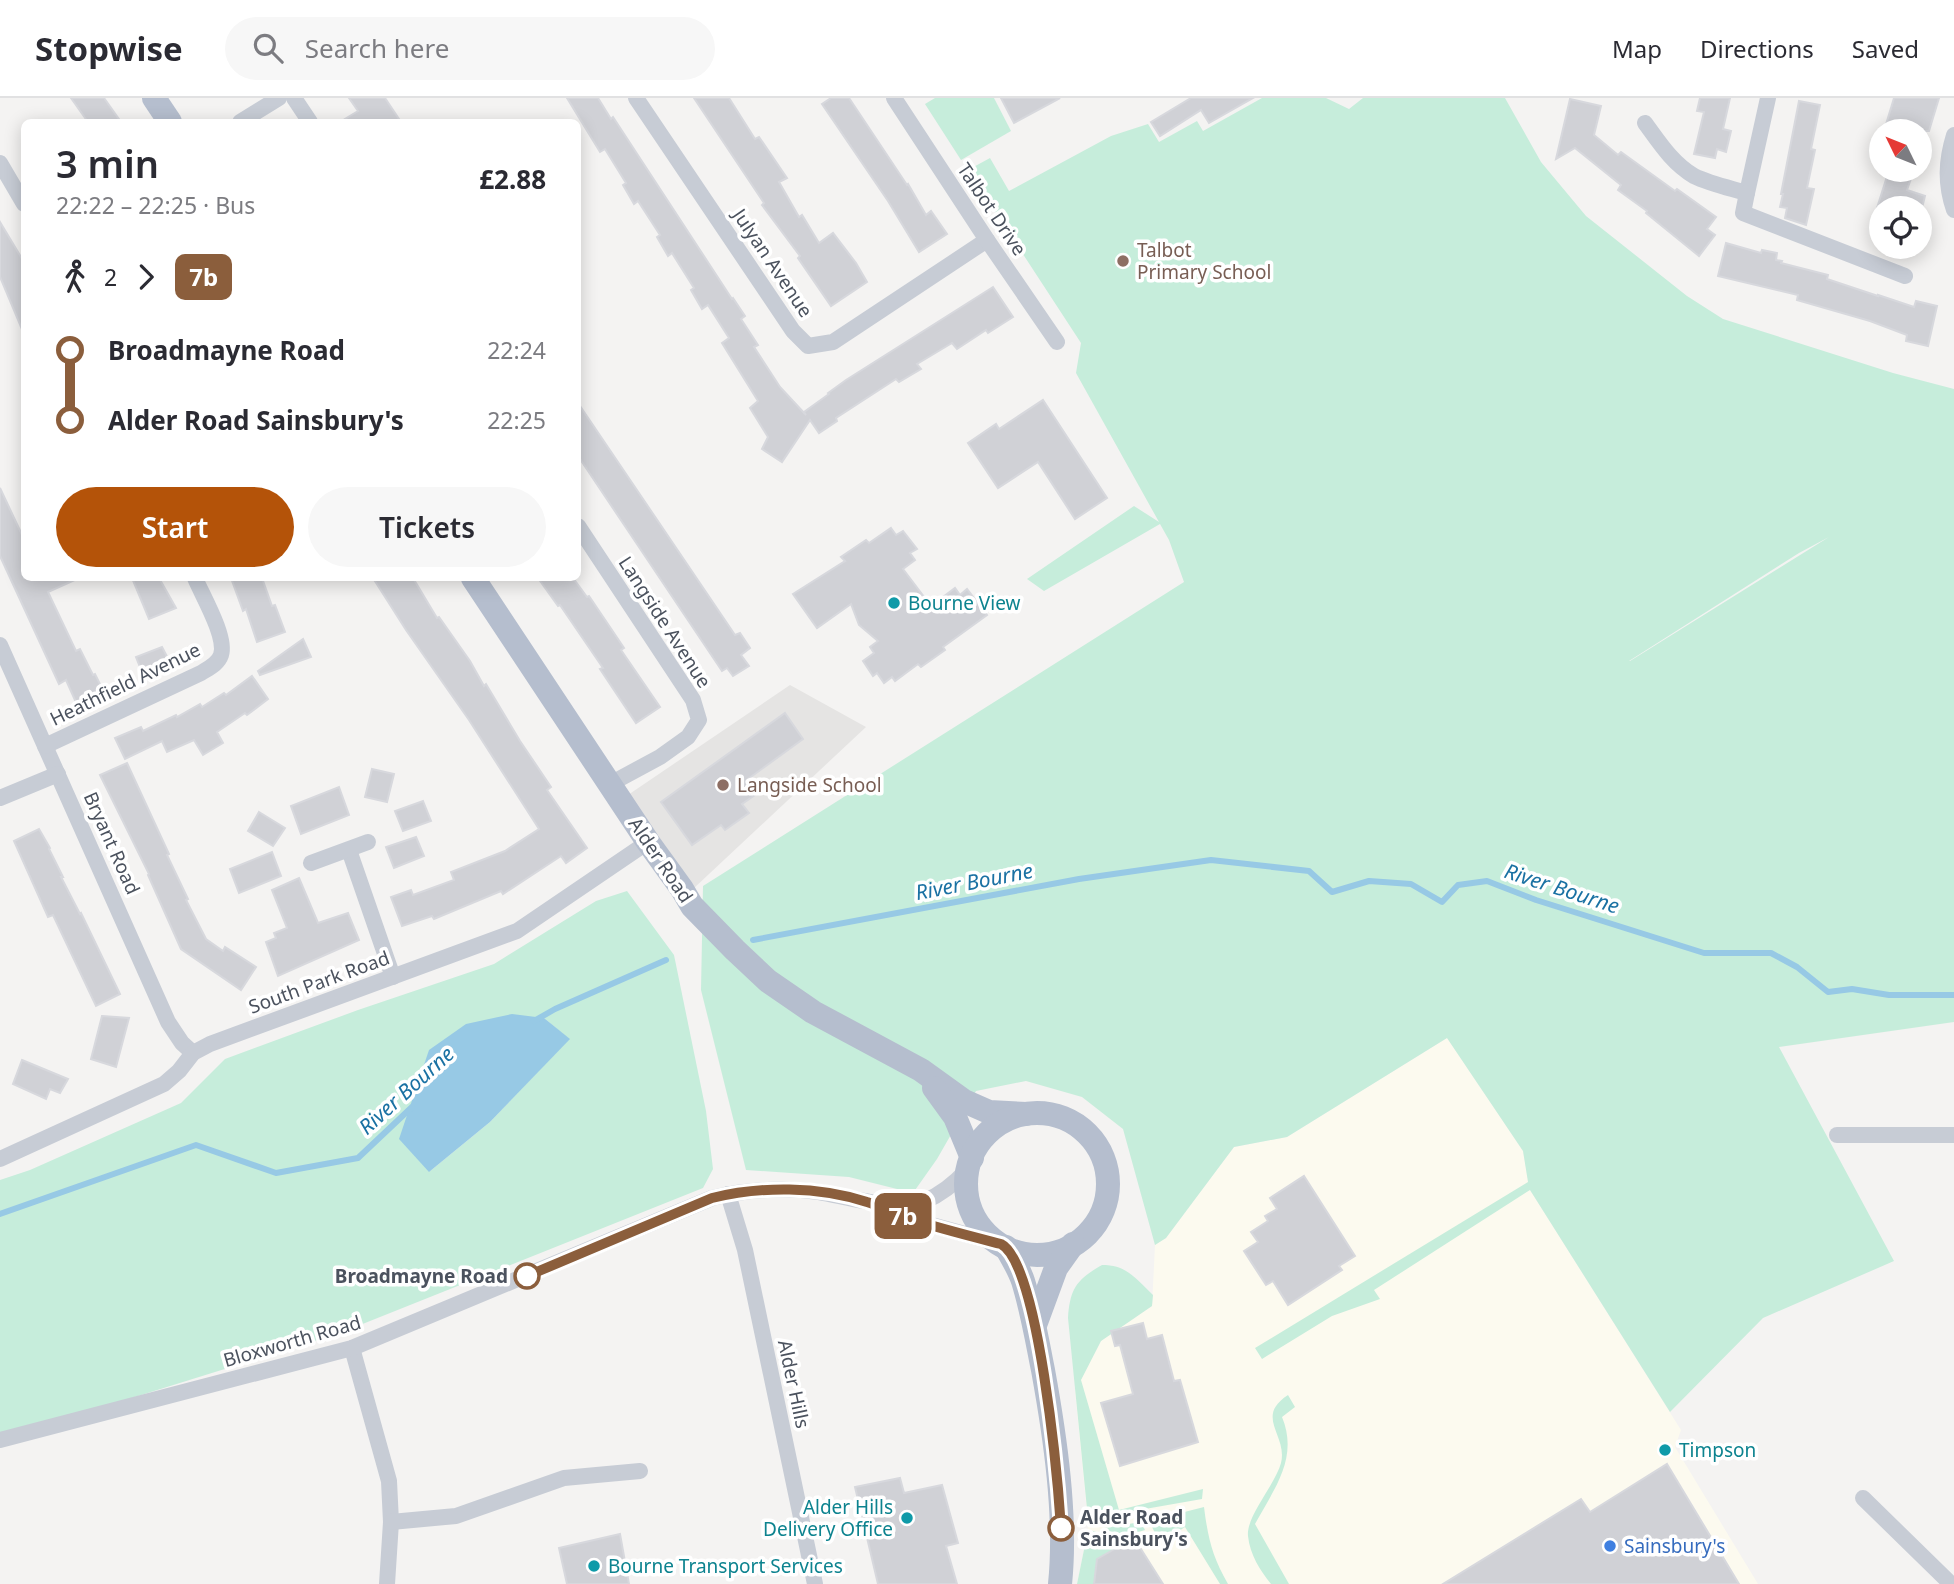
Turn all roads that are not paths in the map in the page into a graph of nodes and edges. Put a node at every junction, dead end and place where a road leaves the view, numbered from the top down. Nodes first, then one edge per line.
1 (154, 98) edge
2 (279, 98) edge
3 (294, 98) edge
4 (636, 98) edge
5 (894, 98) edge
6 (1768, 98) edge
7 (168, 119) edge
8 (245, 119) edge
9 (308, 119) edge
10 (1645, 123) dead end
11 (1954, 135) edge
12 (0, 163) edge
13 (1747, 192) junction
14 (21, 199) edge
15 (1954, 210) edge
16 (987, 240) junction
17 (1905, 276) dead end
18 (1057, 342) dead end
19 (581, 531) edge
20 (196, 581) edge
21 (475, 581) edge
22 (0, 645) edge
23 (45, 746) junction
24 (58, 774) junction
25 (610, 784) junction
26 (0, 798) edge
27 (368, 842) dead end
28 (649, 842) junction
29 (349, 850) junction
30 (311, 863) dead end
31 (393, 976) junction
32 (193, 1053) junction
33 (921, 1070) junction
34 (1026, 1114) junction
35 (1837, 1135) dead end
36 (1954, 1135) edge
37 (1, 1155) edge
38 (970, 1163) junction
39 (728, 1194) junction
40 (866, 1201) junction
41 (1073, 1244) junction
42 (1004, 1245) junction
43 (1034, 1325) junction
44 (352, 1348) junction
45 (0, 1440) edge
46 (640, 1471) dead end
47 (1863, 1498) dead end
48 (391, 1522) junction
49 (387, 1584) edge
50 (815, 1584) edge
51 (1060, 1584) edge
52 (1951, 1584) edge

1 - 7 main road
2 - 8 street
3 - 9 street
4 - 16 street, Julyan Avenue
5 - 16 street, Talbot Drive
6 - 13 street
10 - 13 street
11 - 15 street
12 - 14 street
13 - 17 street
16 - 18 street, Talbot Drive
19 - 25 street, Langside Avenue
20 - 23 street, Heathfield Avenue
21 - 25 main road, Alder Road
22 - 23 street, Bryant Road
23 - 24 street, Bryant Road
24 - 26 street
24 - 32 street, Bryant Road
25 - 28 main road, Alder Road
27 - 29 street
28 - 31 street, South Park Road
28 - 33 main road, Alder Road
29 - 30 street
29 - 31 street
31 - 32 street, South Park Road
32 - 37 street, South Park Road
33 - 34 main road, Alder Road
33 - 38 main road, Alder Road
34 - 38 main road
34 - 41 main road
35 - 36 street
38 - 40 street, Bloxworth Road
38 - 42 main road
39 - 40 street, Bloxworth Road
39 - 44 street, Bloxworth Road
39 - 50 street, Alder Hills
40 - 42 street, Bloxworth Road
41 - 42 main road
41 - 43 main road
42 - 43 main road
43 - 51 main road
44 - 45 street, Bloxworth Road
44 - 48 street
46 - 48 street
47 - 52 street
48 - 49 street

